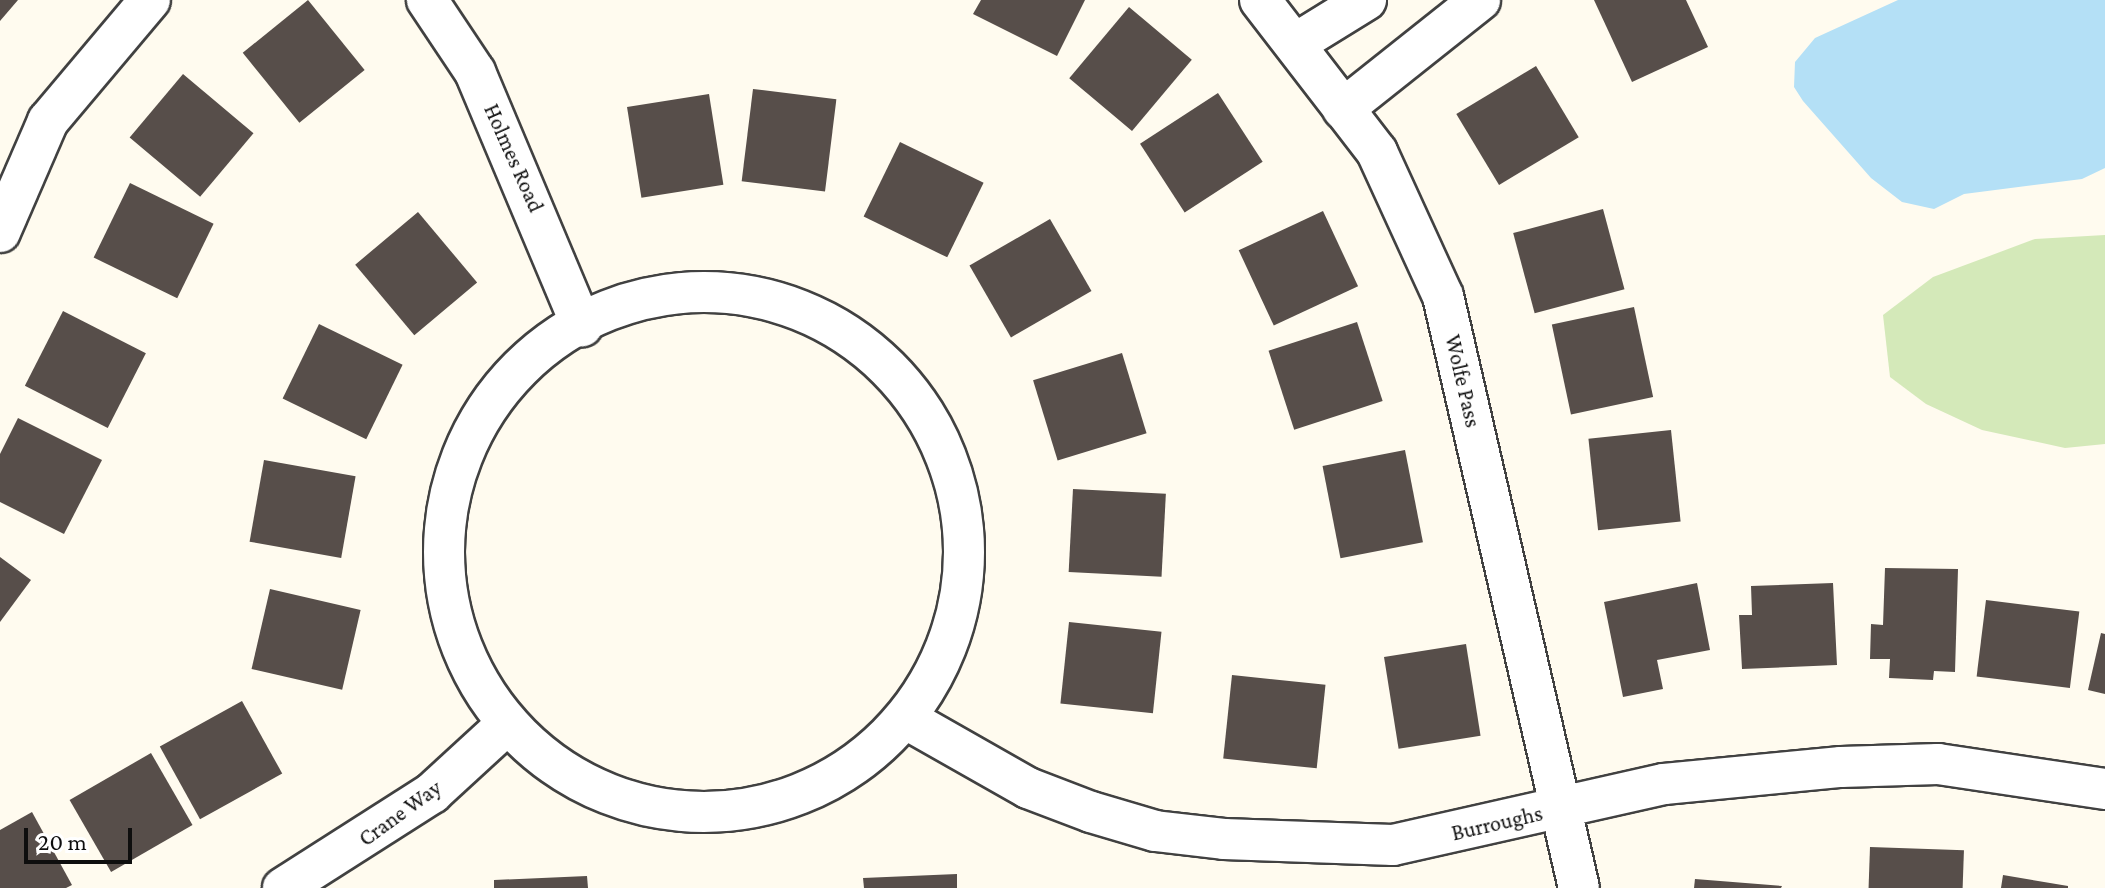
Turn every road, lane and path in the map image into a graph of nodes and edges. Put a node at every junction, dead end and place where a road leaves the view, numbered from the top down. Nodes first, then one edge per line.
1 (150, 0) edge
2 (427, 0) edge
3 (1260, 0) edge
4 (1366, 0) edge
5 (1480, 0) edge
6 (1298, 42) junction
7 (1343, 109) junction
8 (0, 232) edge
9 (582, 326) junction
10 (910, 721) junction
11 (507, 724) junction
12 (2105, 789) edge
13 (1563, 809) junction
14 (283, 888) edge
15 (1579, 888) edge

1 - 8 street
2 - 9 street, Holmes Road
3 - 6 street, Wolfe Pass
4 - 6 street
5 - 7 street
6 - 7 street, Wolfe Pass
7 - 13 street, Wolfe Pass
9 - 10 street
9 - 11 street
10 - 11 street
10 - 13 street, Burroughs
11 - 14 street, Crane Way
12 - 13 street, Burroughs
13 - 15 street, Wolfe Pass

